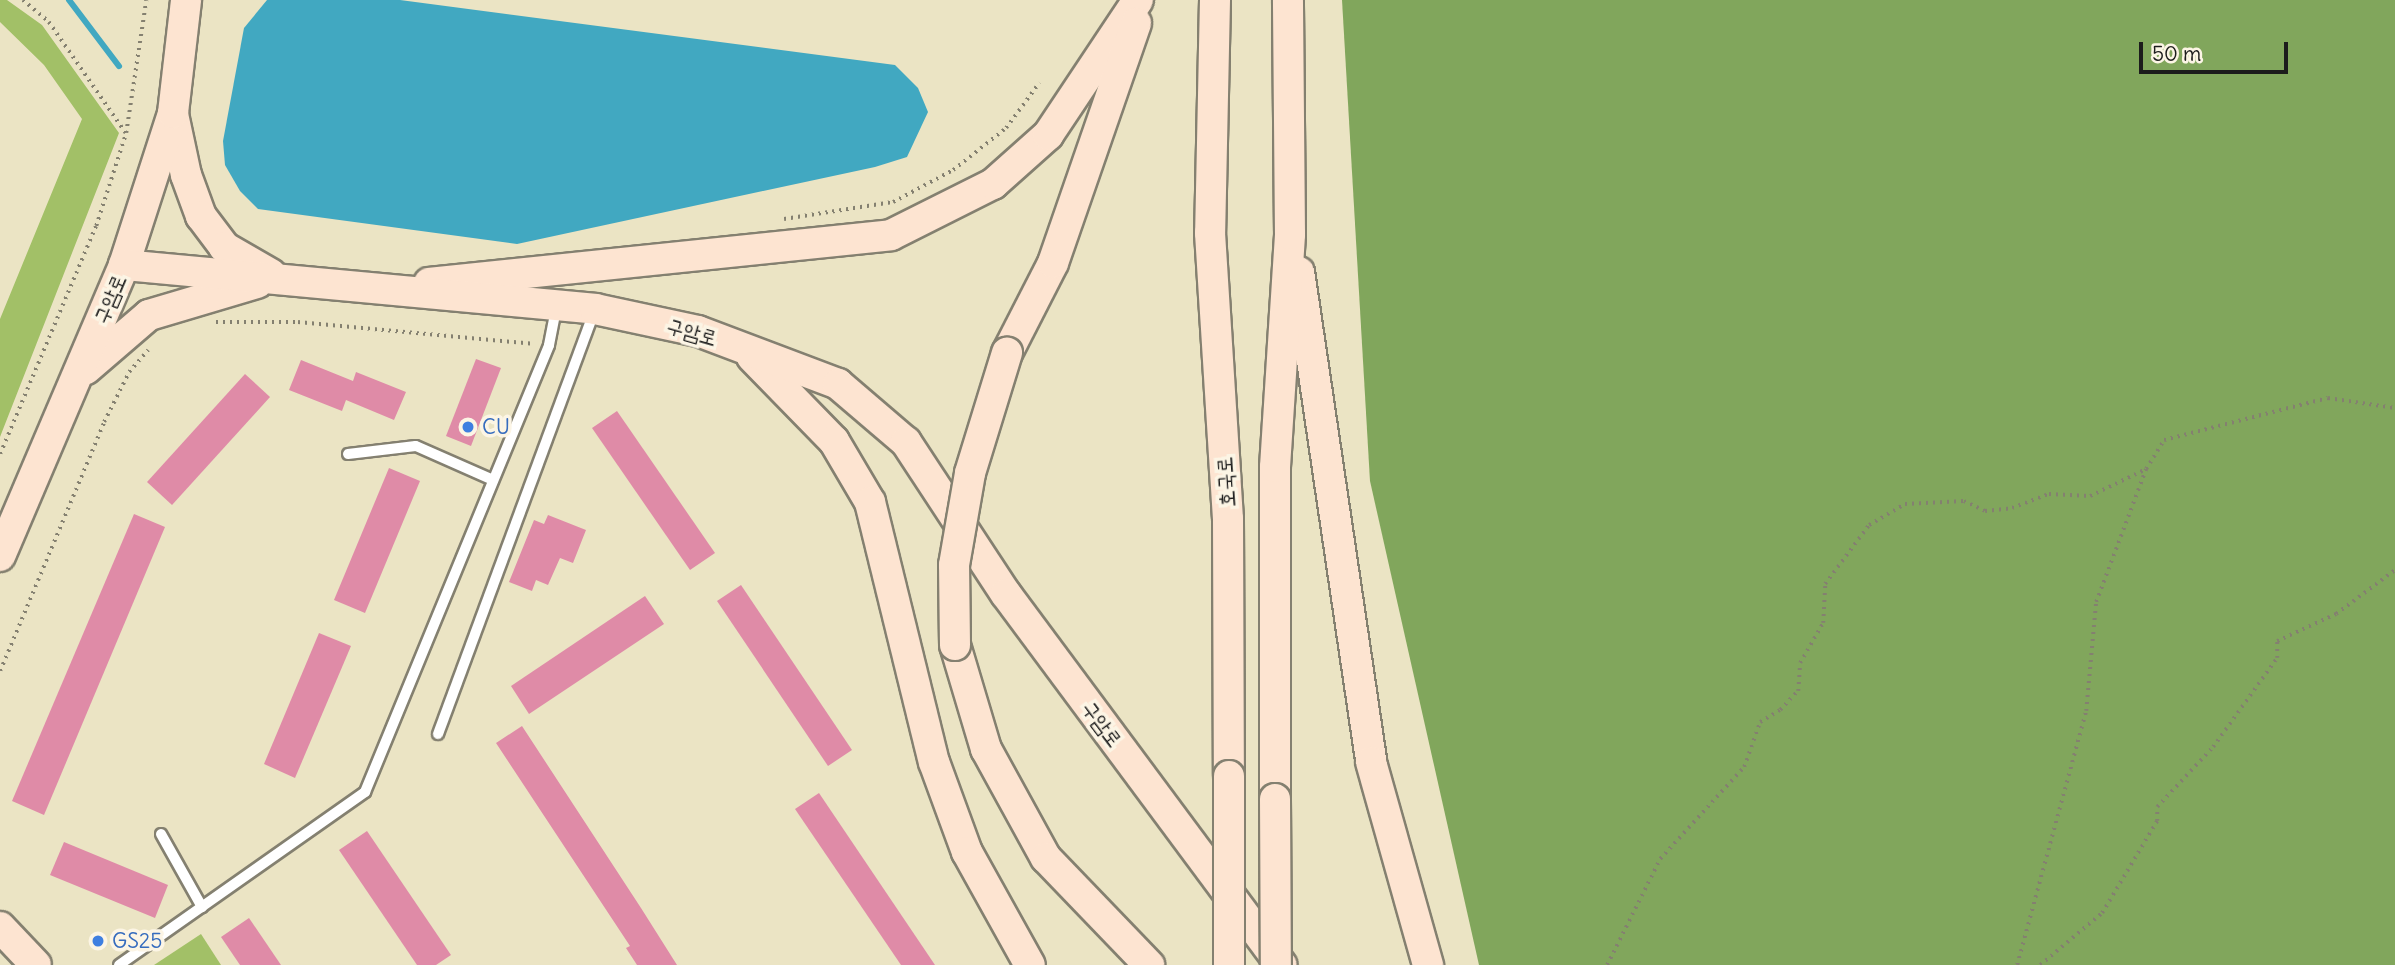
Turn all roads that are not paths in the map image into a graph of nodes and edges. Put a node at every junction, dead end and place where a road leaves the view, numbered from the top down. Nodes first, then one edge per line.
1 (186, 0) edge
2 (1138, 0) edge
3 (1144, 0) edge
4 (1215, 0) edge
5 (1288, 0) edge
6 (173, 113) junction
7 (1290, 234) junction
8 (124, 265) junction
9 (277, 278) junction
10 (382, 290) junction
11 (557, 306) junction
12 (595, 309) junction
13 (744, 349) junction
14 (76, 379) junction
15 (348, 453) dead end
16 (493, 480) junction
17 (0, 556) edge
18 (438, 734) dead end
19 (161, 834) dead end
20 (202, 907) junction
21 (0, 927) edge
22 (36, 965) edge
23 (119, 965) edge
24 (1030, 965) edge
25 (1149, 965) edge
26 (1229, 965) edge
27 (1279, 965) edge
28 (1428, 965) edge

1 - 6 main road
2 - 10 main road
3 - 25 main road, bridge
4 - 26 main road, 호국로, bridge
5 - 7 main road
6 - 8 main road
6 - 9 main road
7 - 27 main road, bridge
7 - 28 main road
8 - 9 main road, 구암로
8 - 14 main road, 구암로
9 - 10 main road, 구암로
9 - 14 main road
10 - 11 main road, 구암로
11 - 12 main road, 구암로
11 - 16 lane
12 - 13 main road, 구암로
12 - 18 lane
13 - 24 main road
13 - 27 main road, 구암로
14 - 17 main road, 구암로
15 - 16 lane
16 - 20 lane
19 - 20 lane
20 - 23 lane
21 - 22 main road

